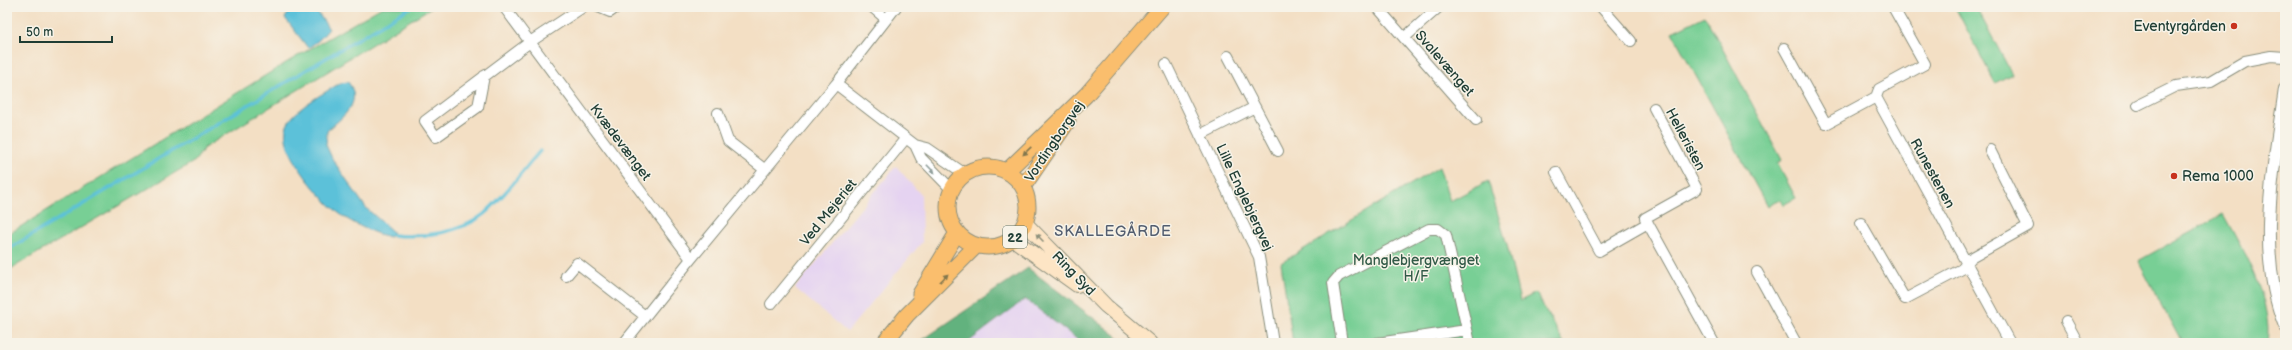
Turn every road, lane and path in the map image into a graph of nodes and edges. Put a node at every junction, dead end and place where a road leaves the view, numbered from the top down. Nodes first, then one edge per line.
1 (504, 7) edge
2 (582, 7) edge
3 (598, 7) edge
4 (617, 7) edge
5 (872, 7) edge
6 (896, 7) edge
7 (1162, 7) edge
8 (1377, 7) edge
9 (1439, 7) edge
10 (1601, 7) edge
11 (1893, 7) edge
12 (886, 19) junction
13 (1404, 38) junction
14 (1631, 41) dead end
15 (530, 42) junction
16 (1784, 48) dead end
17 (1228, 56) dead end
18 (2285, 57) edge
19 (1166, 64) dead end
20 (484, 76) junction
21 (836, 84) junction
22 (2285, 89) edge
23 (1086, 95) junction
24 (1876, 97) junction
25 (2138, 105) dead end
26 (1255, 107) junction
27 (1654, 108) dead end
28 (718, 113) dead end
29 (1476, 120) dead end
30 (1200, 135) junction
31 (906, 138) junction
32 (915, 145) junction
33 (1990, 150) dead end
34 (1278, 151) dead end
35 (764, 170) junction
36 (1007, 171) junction
37 (1556, 172) dead end
38 (965, 174) junction
39 (1023, 187) junction
40 (952, 190) junction
41 (1025, 223) junction
42 (1861, 223) dead end
43 (1648, 224) junction
44 (957, 233) junction
45 (1013, 239) junction
46 (976, 246) junction
47 (691, 259) junction
48 (1966, 263) junction
49 (1757, 272) dead end
50 (566, 276) dead end
51 (772, 304) dead end
52 (1106, 306) junction
53 (646, 316) junction
54 (907, 316) junction
55 (2066, 321) dead end
56 (2285, 326) edge
57 (1467, 330) junction
58 (624, 343) edge
59 (884, 343) edge
60 (1150, 343) edge
61 (1272, 343) edge
62 (1342, 343) edge
63 (1377, 343) edge
64 (1470, 343) edge
65 (1714, 343) edge
66 (1796, 343) edge
67 (2010, 343) edge
68 (2078, 343) edge

1 - 15 street, Kvædevænget
2 - 15 street
3 - 4 street
5 - 12 street
6 - 12 street
7 - 23 main road, Vordingborgvej
8 - 13 street, Svalevænget
9 - 13 street
10 - 14 street
11 - 24 street
12 - 21 street
13 - 29 street, Svalevænget
15 - 20 street
15 - 47 street, Kvædevænget
16 - 24 street
17 - 26 street
18 - 25 street
19 - 30 street, Lille Englebjergvej
20 - 20 street
21 - 31 street
21 - 35 street
22 - 56 street
23 -> 36 main road, Vordingborgvej
23 - 39 main road, Vordingborgvej
24 - 48 street, Runestenen
26 - 30 street, Lille Englebjergvej
26 - 34 street
27 - 43 street, Helleristen
28 - 35 street
30 - 61 street, Lille Englebjergvej
31 - 32 street
31 - 51 street, Ved Mejeriet
32 - 38 street
32 -> 40 street
33 - 48 street
35 - 47 street
36 - 38 main road
36 - 39 main road
37 - 43 street, Helleristen
38 - 40 main road
39 - 41 main road, 22
40 - 44 main road
41 - 45 main road, 22
52 -> 41 main road, Ring Syd
42 - 48 street
43 - 65 street
44 - 46 main road
44 - 54 main road
45 - 46 main road, 22
45 - 52 main road, Ring Syd
54 -> 46 main road
47 - 53 street
48 - 67 street, Runestenen
49 - 66 street
50 - 53 street
52 - 60 main road, Ring Syd
53 - 58 street
54 - 59 main road
55 - 68 street
57 - 62 street
57 - 63 street
57 - 64 street

